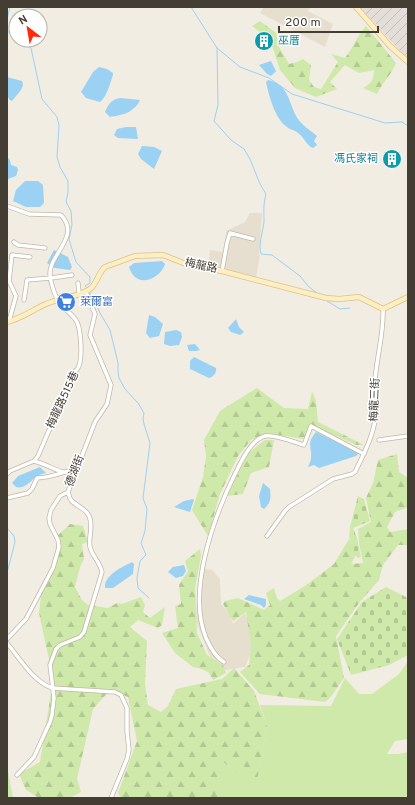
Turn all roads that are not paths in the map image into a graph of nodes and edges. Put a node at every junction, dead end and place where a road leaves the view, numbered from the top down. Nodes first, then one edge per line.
1 (356, 7) edge
2 (408, 62) edge
3 (7, 206) edge
4 (253, 239) dead end
5 (14, 242) dead end
6 (45, 248) dead end
7 (30, 257) dead end
8 (222, 271) junction
9 (72, 275) dead end
10 (50, 278) junction
11 (78, 282) dead end
12 (87, 291) junction
13 (79, 294) junction
14 (408, 298) edge
15 (24, 300) dead end
16 (57, 300) junction
17 (383, 309) junction
18 (8, 321) edge
19 (408, 436) edge
20 (378, 440) dead end
21 (364, 454) junction
22 (34, 461) junction
23 (76, 469) junction
24 (63, 472) junction
25 (7, 474) edge
26 (68, 492) junction
27 (7, 498) edge
28 (267, 536) dead end
29 (7, 639) edge
30 (7, 643) edge
31 (224, 662) dead end
32 (52, 688) junction
33 (17, 775) dead end
34 (111, 798) edge

1 - 2 street
3 - 10 street, 梅龍路515巷
4 - 8 street
5 - 6 street
7 - 18 street
8 - 12 street, 梅龍路
8 - 17 street, 梅龍路
9 - 10 street
10 - 15 street
10 - 16 street, 梅龍路515巷
11 - 13 street
12 - 13 street
12 - 23 street, 德湖街
13 - 16 street
14 - 17 street
16 - 18 street
16 - 22 street, 梅龍路515巷
17 - 21 street, 梅龍三街
19 - 20 street
21 - 28 street, 梅龍三街
21 - 31 street
22 - 24 street
22 - 25 street
23 - 24 street
23 - 26 street, 德湖街
24 - 27 street
26 - 29 street, 德湖街
26 - 32 street
30 - 32 street
32 - 33 street
32 - 34 street

